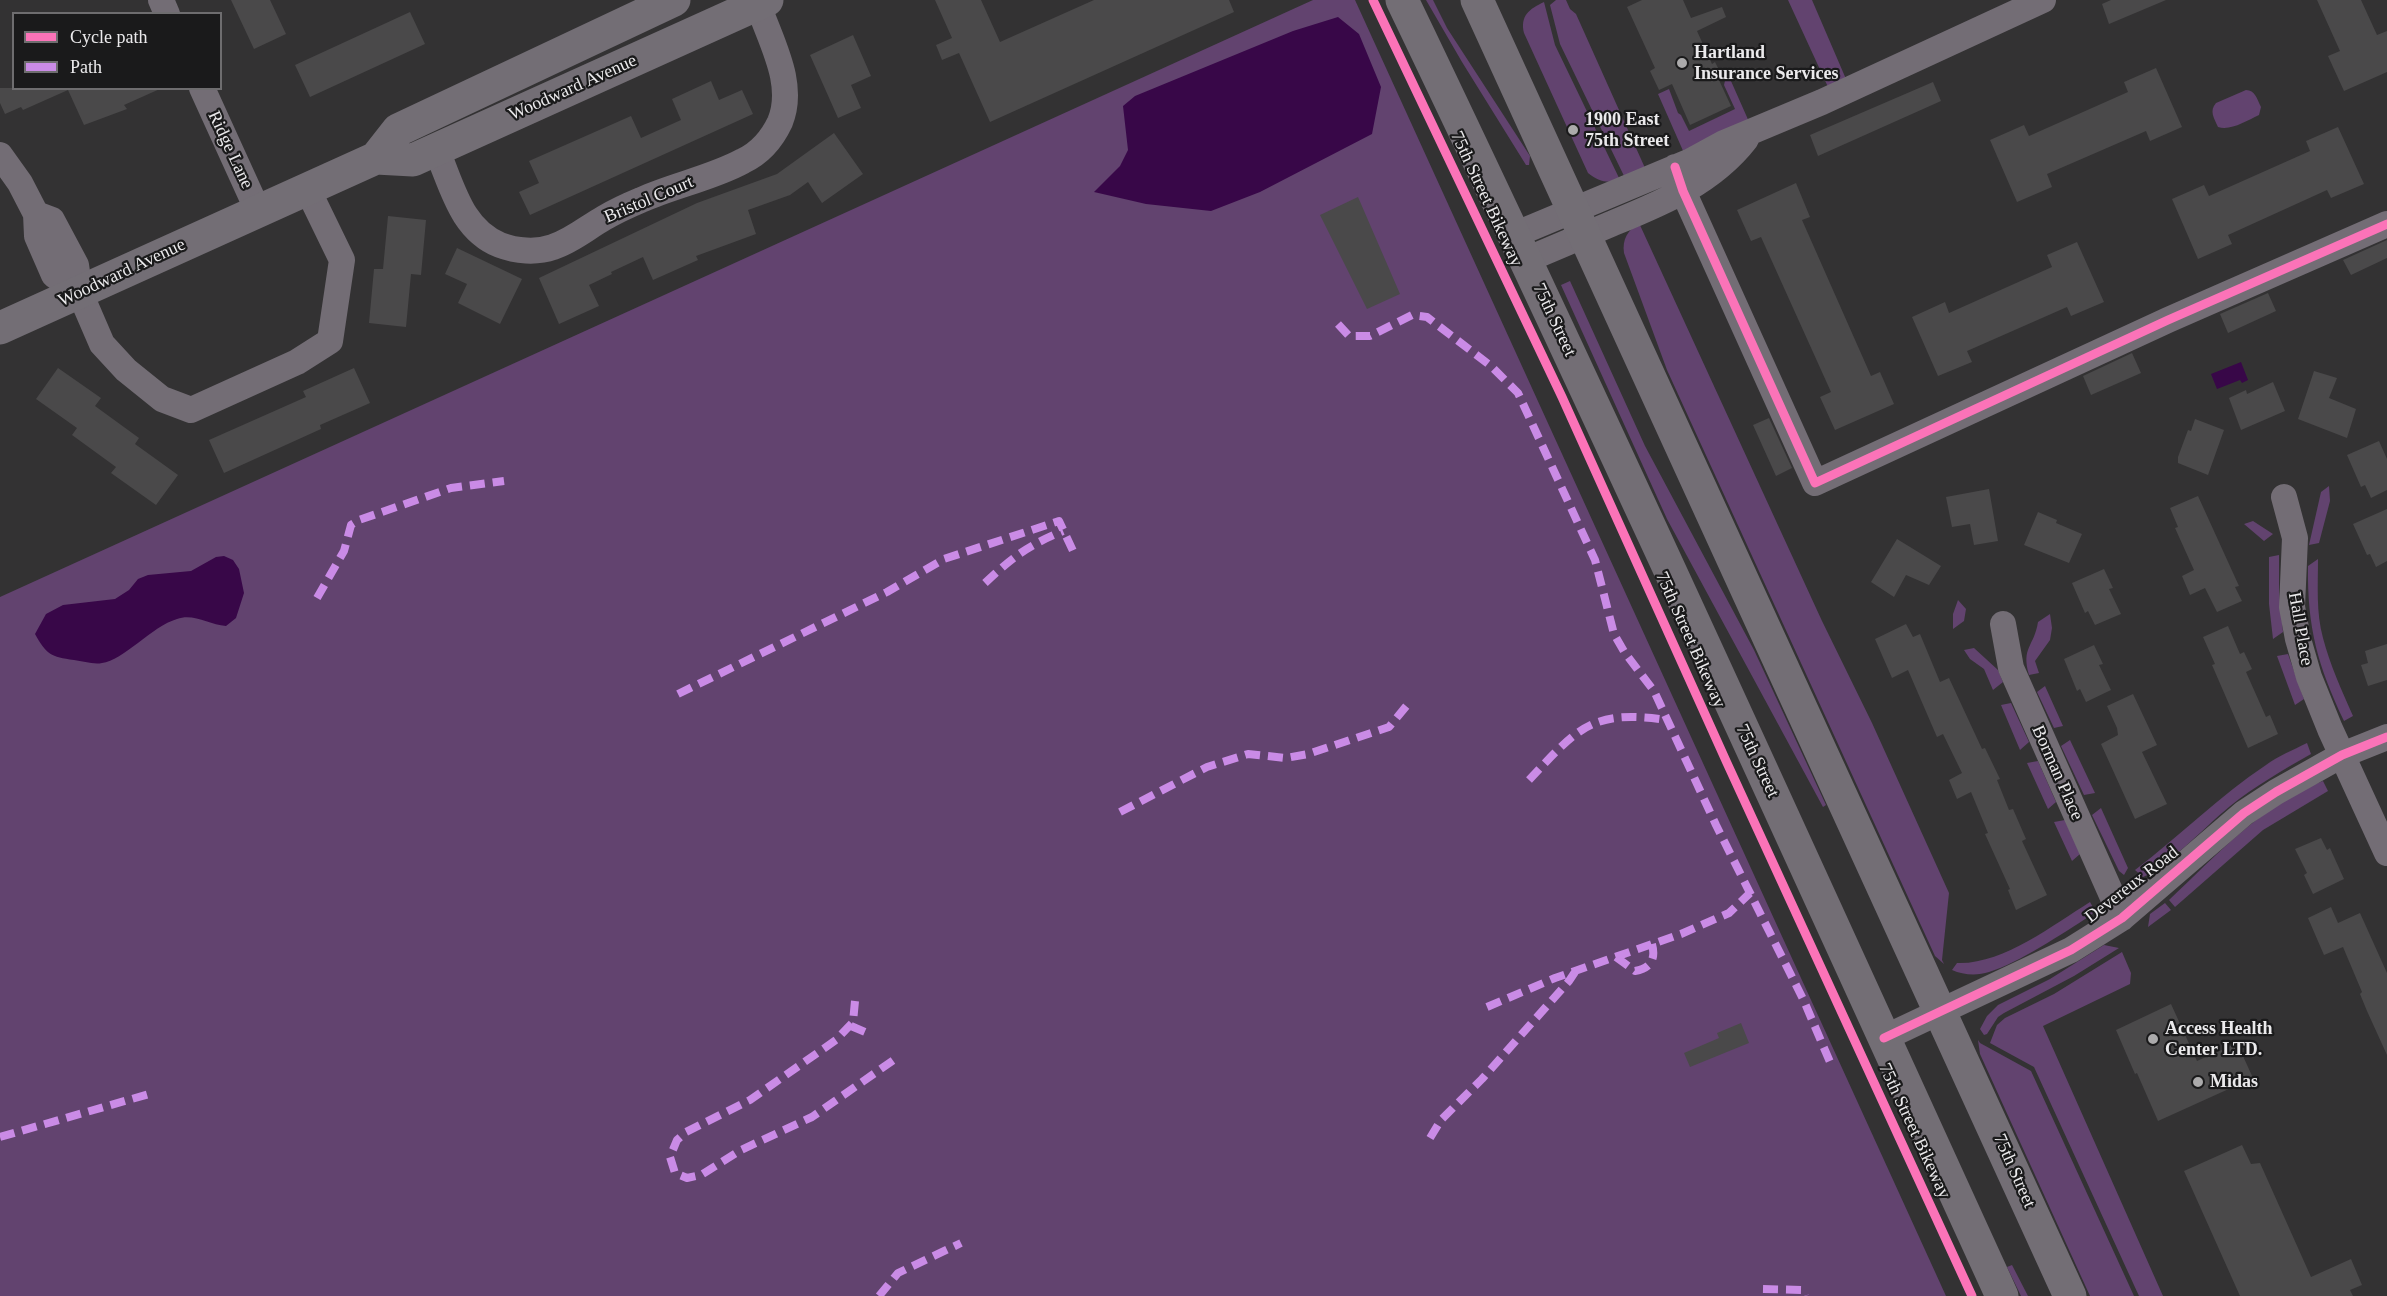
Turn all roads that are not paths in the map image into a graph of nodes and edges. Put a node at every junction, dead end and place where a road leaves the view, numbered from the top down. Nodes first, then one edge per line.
1 (674, 0) edge
2 (1402, 0) edge
3 (1477, 0) edge
4 (2040, 1) edge
5 (763, 2) edge
6 (203, 90) edge
7 (1750, 134) junction
8 (436, 149) junction
9 (0, 155) edge
10 (376, 158) junction
11 (1675, 167) junction
12 (307, 188) junction
13 (1683, 191) junction
14 (258, 211) junction
15 (1580, 222) junction
16 (2387, 224) edge
17 (1520, 248) junction
18 (80, 293) junction
19 (0, 328) edge
20 (2284, 497) dead end
21 (2003, 624) dead end
22 (2387, 737) edge
23 (2342, 755) junction
24 (2387, 853) edge
25 (2122, 918) junction
26 (1942, 1012) junction
27 (1884, 1038) junction
28 (2002, 1296) edge
29 (2070, 1296) edge

1 - 10 main road, Woodward Avenue
2 - 17 main road, 75th Street
3 - 15 main road, 75th Street
4 - 7 street
5 - 8 main road, Woodward Avenue
5 - 8 street, Bristol Court
6 - 14 street, Ridge Lane
7 - 11 street
7 - 13 street
8 - 10 main road, Woodward Avenue
9 - 18 street
10 - 12 main road, Woodward Avenue
11 - 13 street
11 - 15 street
12 - 14 main road, Woodward Avenue
12 - 18 street
13 - 15 street
13 - 16 street
14 - 18 main road, Woodward Avenue
15 - 17 street
15 - 26 main road, 75th Street
17 - 27 main road, 75th Street
18 - 19 main road, Woodward Avenue
20 - 23 street, Hall Place
21 - 25 street, Borman Place
22 - 23 street, Devereux Road
23 - 24 street, Hall Place
23 - 25 street, Devereux Road
25 - 26 street, Devereux Road
26 - 27 street, Devereux Road
26 - 29 main road, 75th Street
27 - 28 main road, 75th Street

